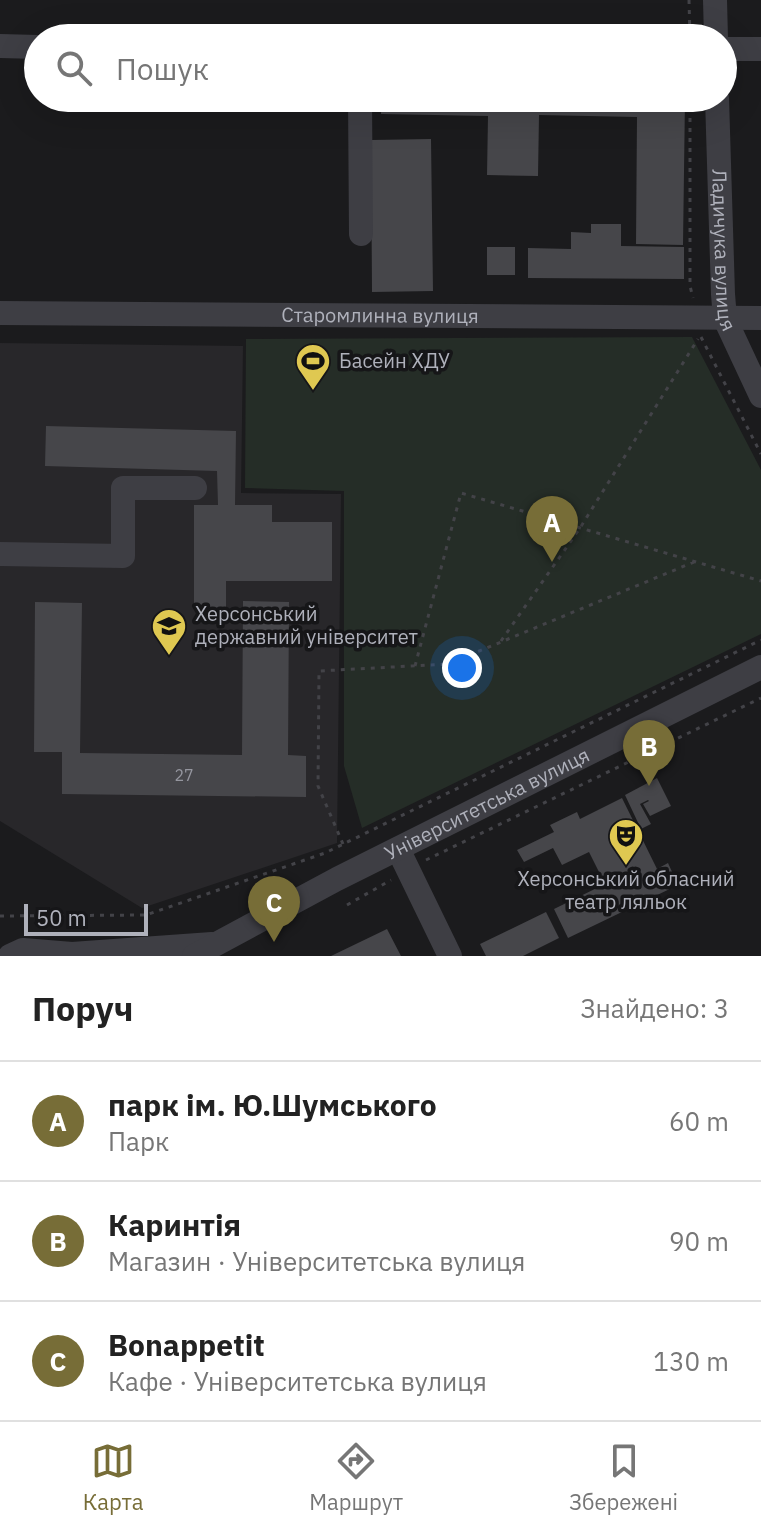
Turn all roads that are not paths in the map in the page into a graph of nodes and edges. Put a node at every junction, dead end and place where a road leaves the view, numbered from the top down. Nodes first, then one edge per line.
1 (715, 0) edge
2 (716, 24) edge
3 (0, 46) edge
4 (24, 47) edge
5 (737, 49) edge
6 (761, 49) edge
7 (360, 112) edge
8 (717, 112) edge
9 (361, 234) dead end
10 (0, 313) edge
11 (761, 318) edge
12 (725, 319) junction
13 (761, 396) edge
14 (195, 488) dead end
15 (0, 554) edge
16 (761, 667) edge
17 (404, 859) junction
18 (0, 938) edge
19 (204, 950) edge
20 (16, 953) edge
21 (52, 954) edge
22 (450, 956) edge

1 - 2 street
3 - 4 street
5 - 6 street
7 - 9 street
8 - 12 street, Ладичука вулиця
10 - 12 street, Старомлинна вулиця
11 - 12 street, Старомлинна вулиця
12 - 13 street, Ладичука вулиця
14 - 15 street
16 - 17 street, Університетська вулиця
17 - 19 street, Університетська вулиця
17 - 22 street
18 - 20 street
19 - 21 street, Університетська вулиця
20 - 21 street, Університетська вулиця

